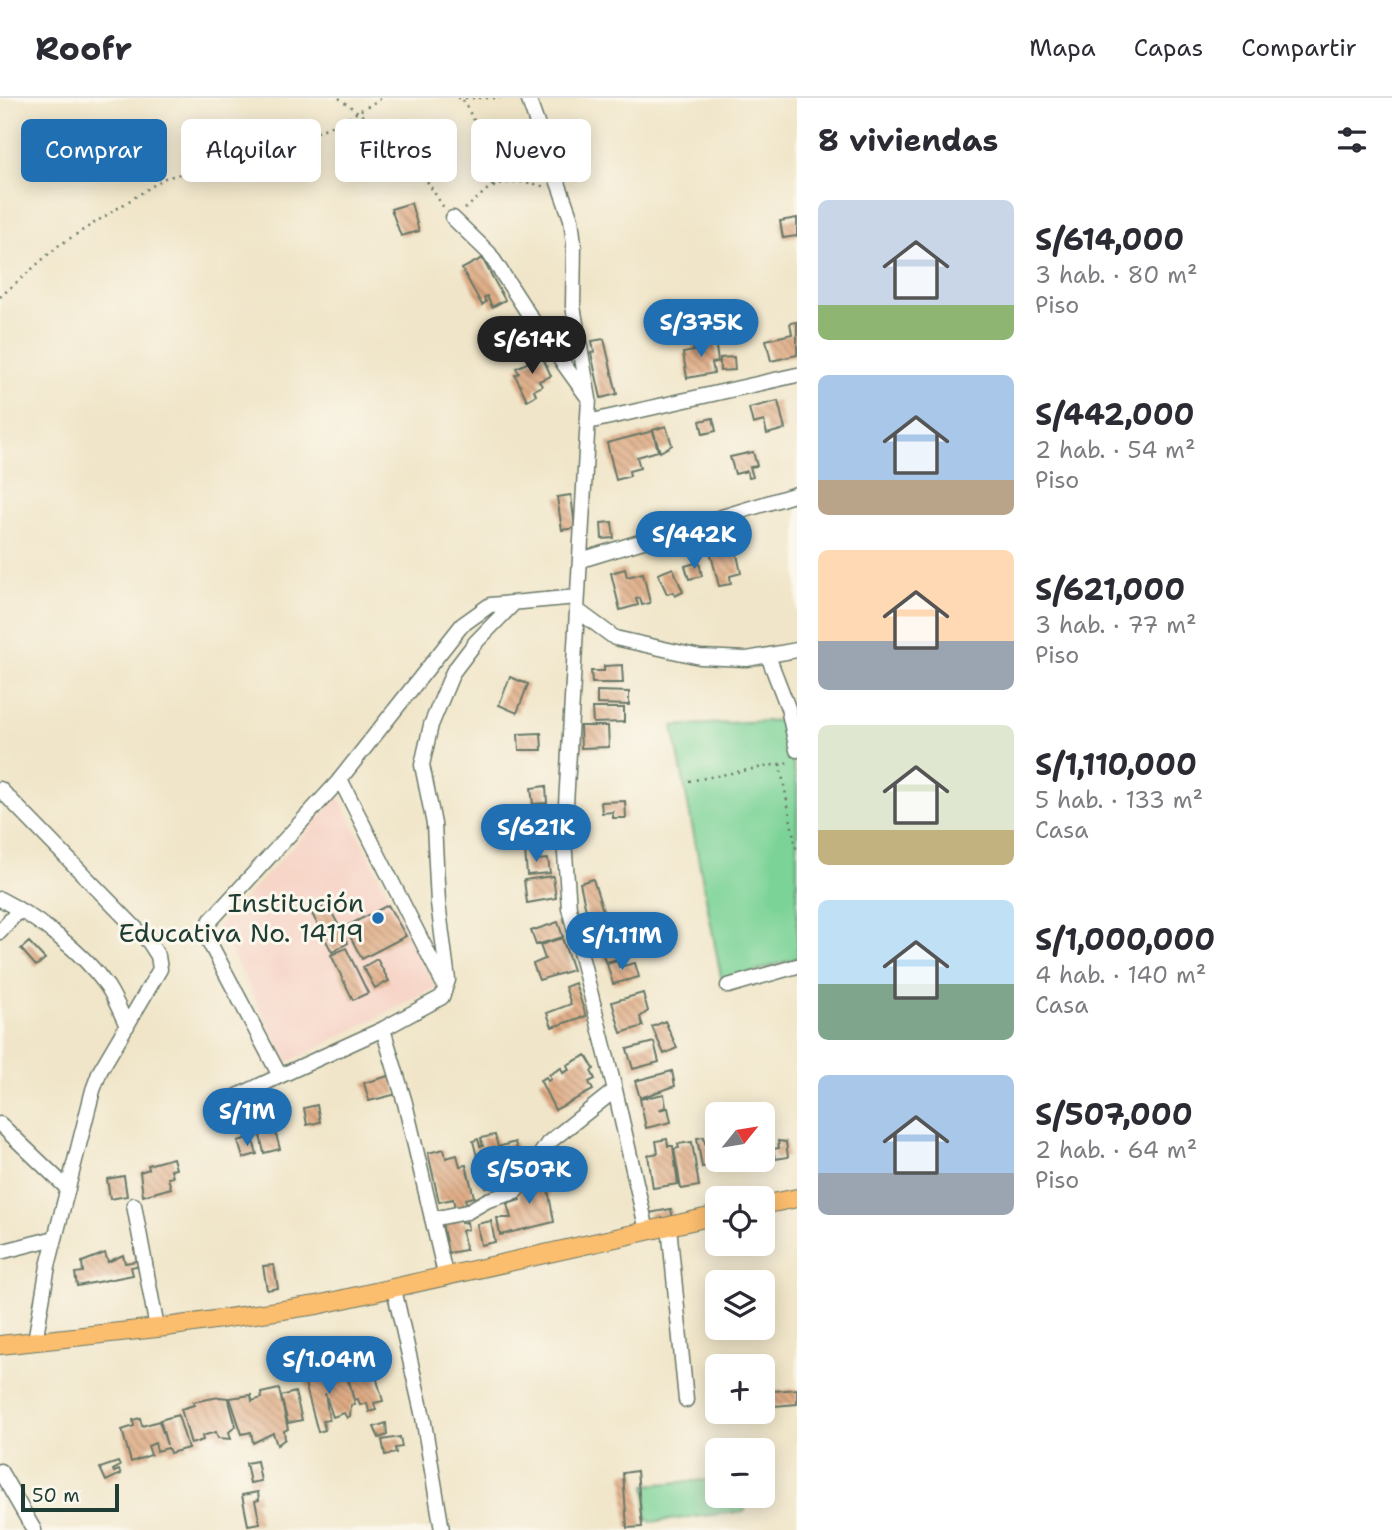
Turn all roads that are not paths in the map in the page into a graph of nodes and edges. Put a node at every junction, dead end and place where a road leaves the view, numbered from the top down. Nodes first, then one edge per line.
1 (528, 98) edge
2 (453, 218) road end
3 (797, 375) edge
4 (589, 399) junction
5 (588, 422) junction
6 (797, 495) edge
7 (581, 560) junction
8 (577, 603) junction
9 (512, 605) junction
10 (797, 650) edge
11 (768, 656) junction
12 (797, 750) edge
13 (340, 779) junction
14 (0, 789) edge
15 (0, 899) edge
16 (19, 910) junction
17 (0, 932) edge
18 (797, 966) edge
19 (728, 986) dead end
20 (446, 988) junction
21 (127, 1026) junction
22 (383, 1029) junction
23 (280, 1076) junction
24 (615, 1090) junction
25 (229, 1100) dead end
26 (0, 1124) edge
27 (68, 1189) junction
28 (797, 1198) edge
29 (775, 1203) edge
30 (134, 1205) dead end
31 (432, 1219) junction
32 (705, 1219) edge
33 (669, 1226) junction
34 (647, 1231) junction
35 (55, 1238) junction
36 (0, 1252) edge
37 (446, 1278) junction
38 (394, 1289) junction
39 (157, 1328) junction
40 (35, 1341) junction
41 (0, 1345) edge
42 (687, 1400) dead end
43 (0, 1471) edge
44 (34, 1530) edge
45 (442, 1530) edge

1 - 4 street
2 - 4 street
3 - 5 street
4 - 5 street
5 - 7 street
6 - 7 street
7 - 8 street
8 - 9 street
8 - 11 street
8 - 24 street
9 - 13 street
9 - 20 street
10 - 11 street
11 - 12 street
13 - 20 street
13 - 23 street
14 - 21 street
15 - 16 street
16 - 17 street
16 - 21 street
18 - 19 street
20 - 22 street
21 - 27 street
22 - 23 street
22 - 31 street
23 - 25 street
24 - 31 street
24 - 34 street
26 - 27 street
27 - 35 street
28 - 29 main road
30 - 39 street
31 - 37 street
32 - 33 main road
33 - 34 main road
33 - 42 street
34 - 37 main road
35 - 36 street
35 - 40 street
37 - 38 main road
38 - 39 main road
38 - 45 street
39 - 40 main road
40 - 41 main road
43 - 44 street

